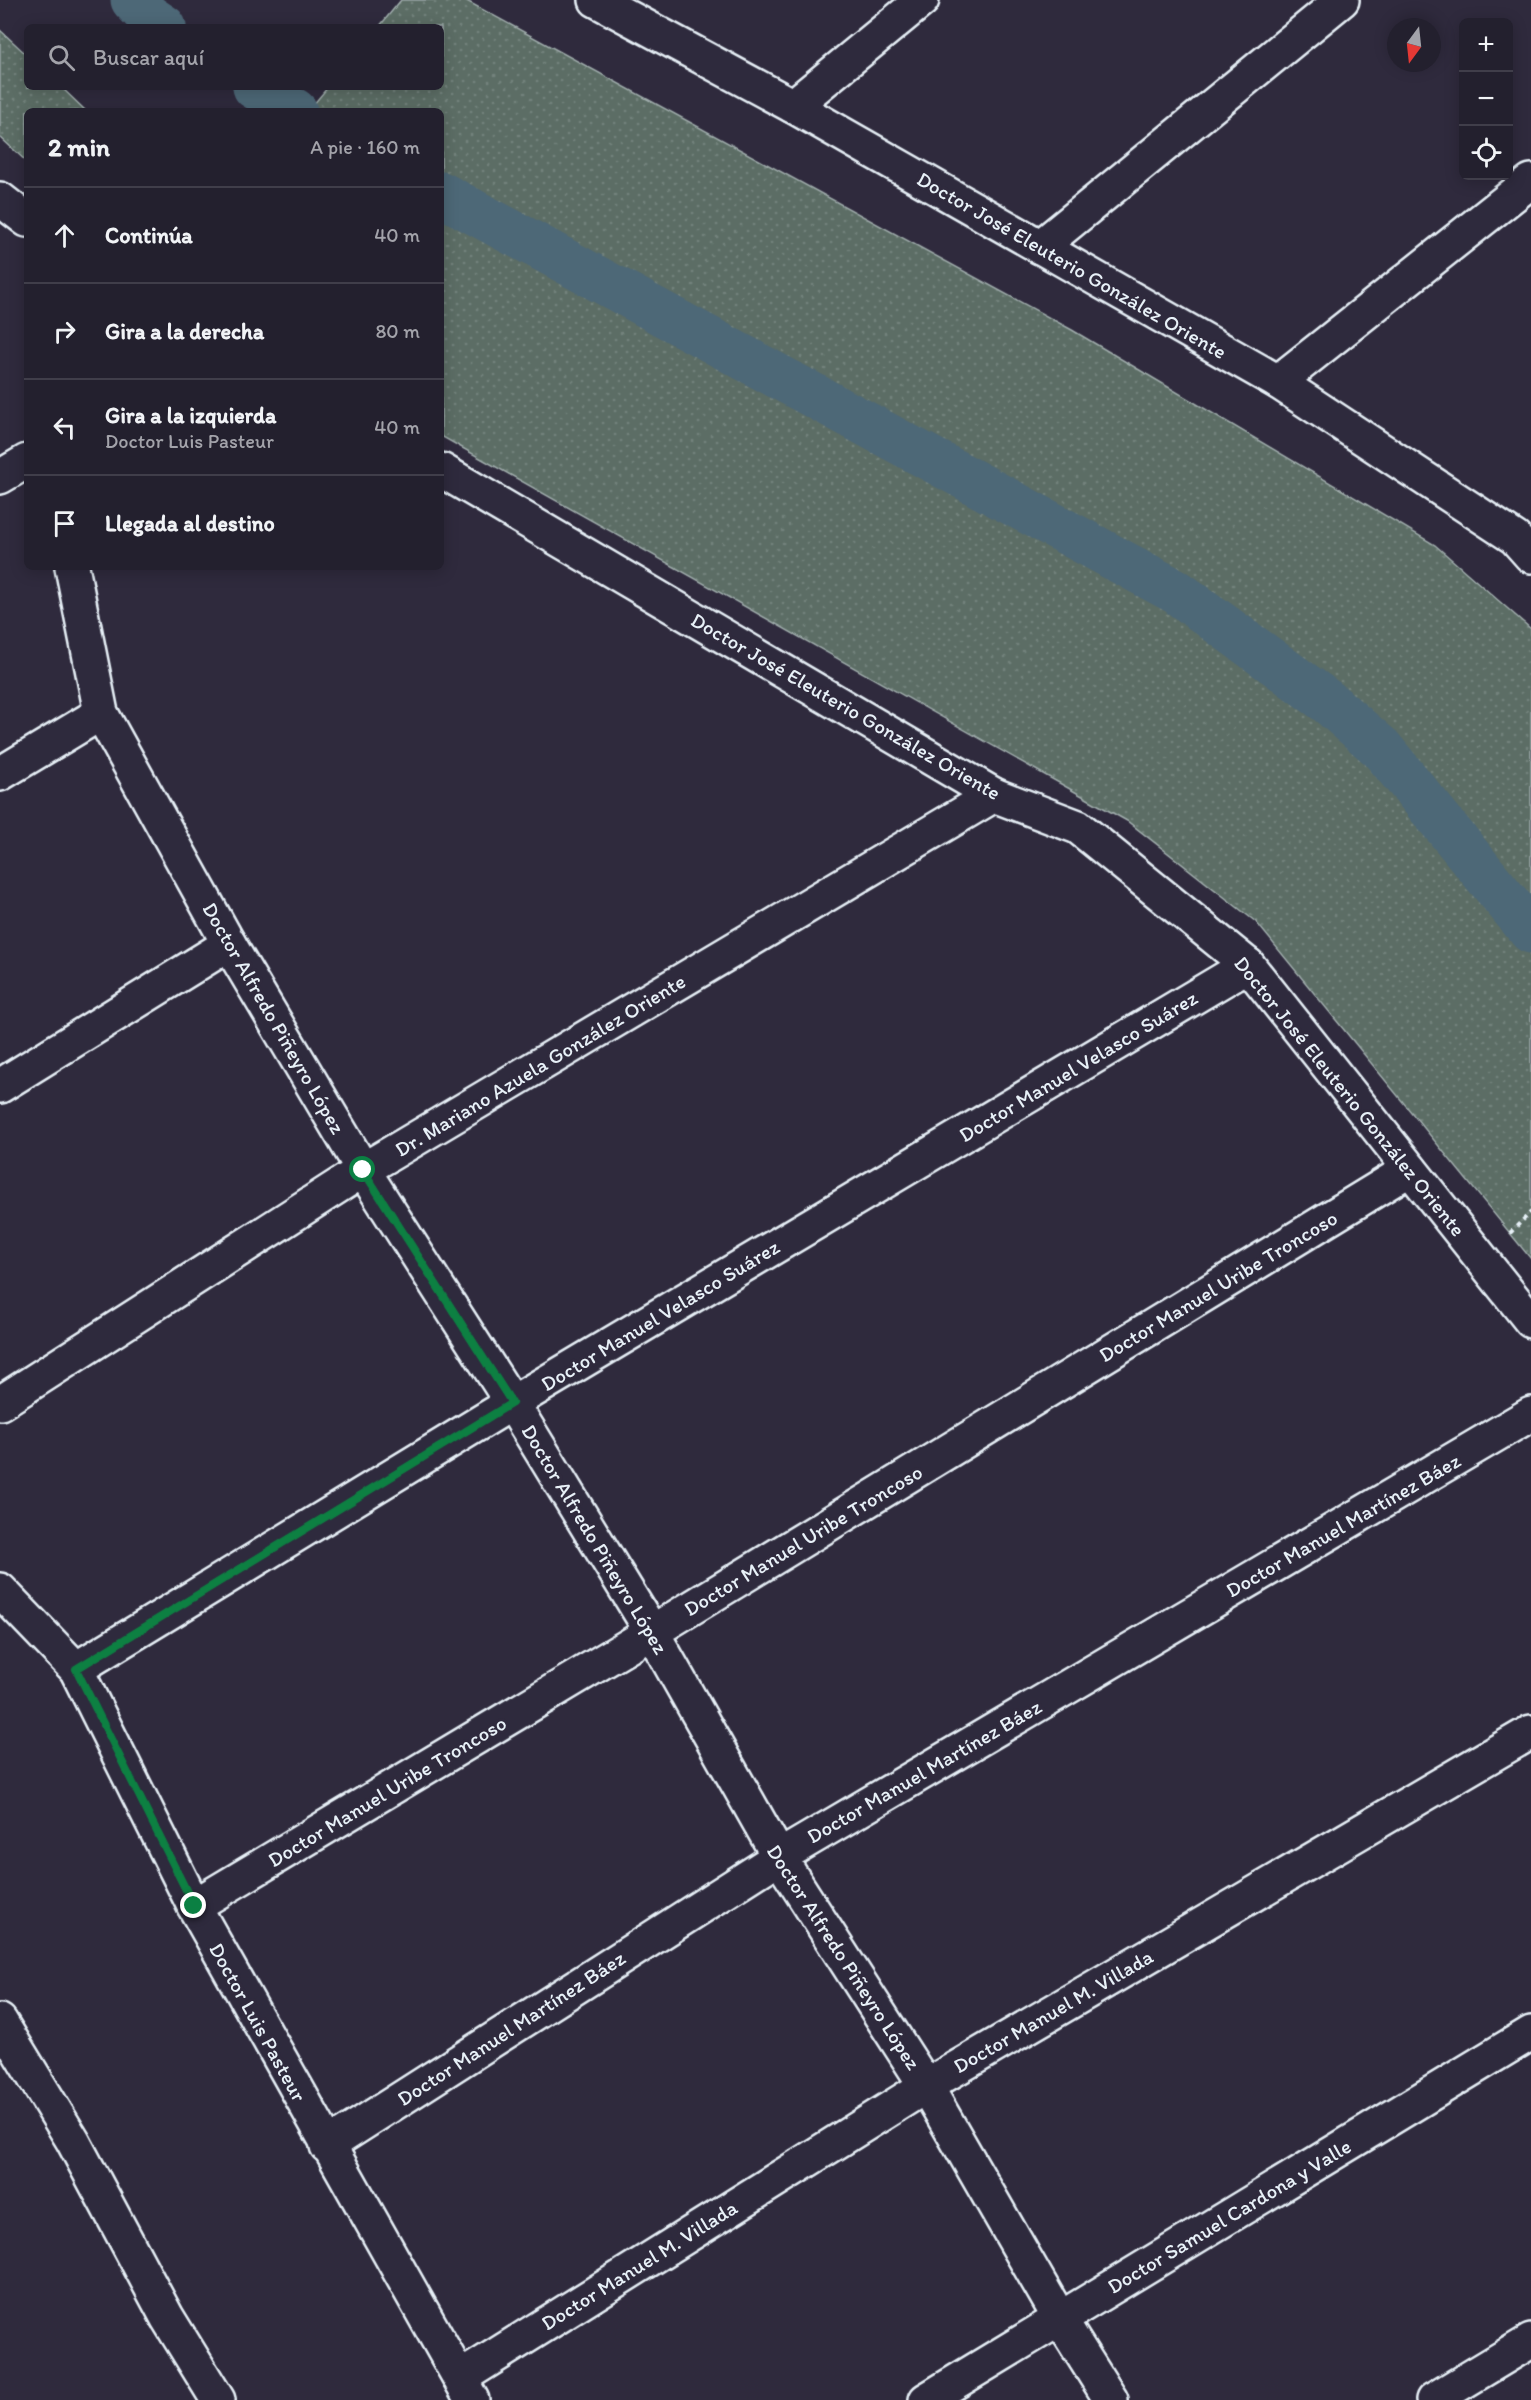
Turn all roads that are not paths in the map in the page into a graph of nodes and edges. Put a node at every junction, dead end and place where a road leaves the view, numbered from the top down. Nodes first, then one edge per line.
1 (596, 0) edge
2 (922, 0) edge
3 (1342, 0) edge
4 (793, 106) junction
5 (1531, 182) edge
6 (0, 199) edge
7 (24, 218) edge
8 (1040, 247) junction
9 (1278, 382) junction
10 (24, 463) edge
11 (444, 472) edge
12 (0, 477) edge
13 (1526, 540) edge
14 (73, 570) edge
15 (101, 713) junction
16 (0, 774) edge
17 (994, 795) junction
18 (229, 944) junction
19 (1248, 965) junction
20 (0, 1086) edge
21 (1410, 1169) junction
22 (363, 1170) junction
23 (1531, 1321) edge
24 (0, 1403) edge
25 (512, 1403) junction
26 (1531, 1414) edge
27 (0, 1590) edge
28 (652, 1632) junction
29 (76, 1669) junction
30 (1531, 1732) edge
31 (779, 1857) junction
32 (194, 1906) junction
33 (0, 2021) edge
34 (1531, 2033) edge
35 (926, 2086) junction
36 (327, 2146) junction
37 (1060, 2319) junction
38 (1531, 2341) edge
39 (466, 2389) edge
40 (218, 2400) edge
41 (926, 2400) edge
42 (1111, 2400) edge
43 (1433, 2400) edge

1 - 4 street, Doctor José Eleuterio González Oriente
2 - 4 street
3 - 8 street
4 - 8 street, Doctor José Eleuterio González Oriente
5 - 9 street
6 - 7 street
8 - 9 street, Doctor José Eleuterio González Oriente
9 - 13 street, Doctor José Eleuterio González Oriente
10 - 12 street
11 - 17 street, Doctor José Eleuterio González Oriente
14 - 15 street, Doctor Alfredo Piñeyro López
15 - 16 street
15 - 18 street, Doctor Alfredo Piñeyro López
17 - 19 street, Doctor José Eleuterio González Oriente
17 - 22 street, Dr. Mariano Azuela González Oriente
18 - 20 street
18 - 22 street, Doctor Alfredo Piñeyro López
19 - 21 street, Doctor José Eleuterio González Oriente
19 - 25 street, Doctor Manuel Velasco Suárez
21 - 23 street, Doctor José Eleuterio González Oriente
21 - 28 street, Doctor Manuel Uribe Troncoso
22 - 24 street, Dr. Mariano Azuela González Oriente
22 - 25 street, Doctor Alfredo Piñeyro López
25 - 28 street, Doctor Alfredo Piñeyro López
25 - 29 street, Doctor Manuel Velasco Suárez
26 - 31 street, Doctor Manuel Martínez Báez
27 - 29 street, Doctor Luis Pasteur
28 - 31 street, Doctor Alfredo Piñeyro López
28 - 32 street, Doctor Manuel Uribe Troncoso
29 - 32 street, Doctor Luis Pasteur
30 - 35 street, Doctor Manuel M. Villada
31 - 35 street, Doctor Alfredo Piñeyro López
31 - 36 street, Doctor Manuel Martínez Báez
32 - 36 street, Doctor Luis Pasteur
33 - 40 street
34 - 37 street, Doctor Samuel Cardona y Valle
35 - 37 street, Doctor Alfredo Piñeyro López
35 - 39 street, Doctor Manuel M. Villada
36 - 39 street, Doctor Luis Pasteur
37 - 41 street, Doctor Samuel Cardona y Valle
37 - 42 street, Doctor Alfredo Piñeyro López
38 - 43 street

